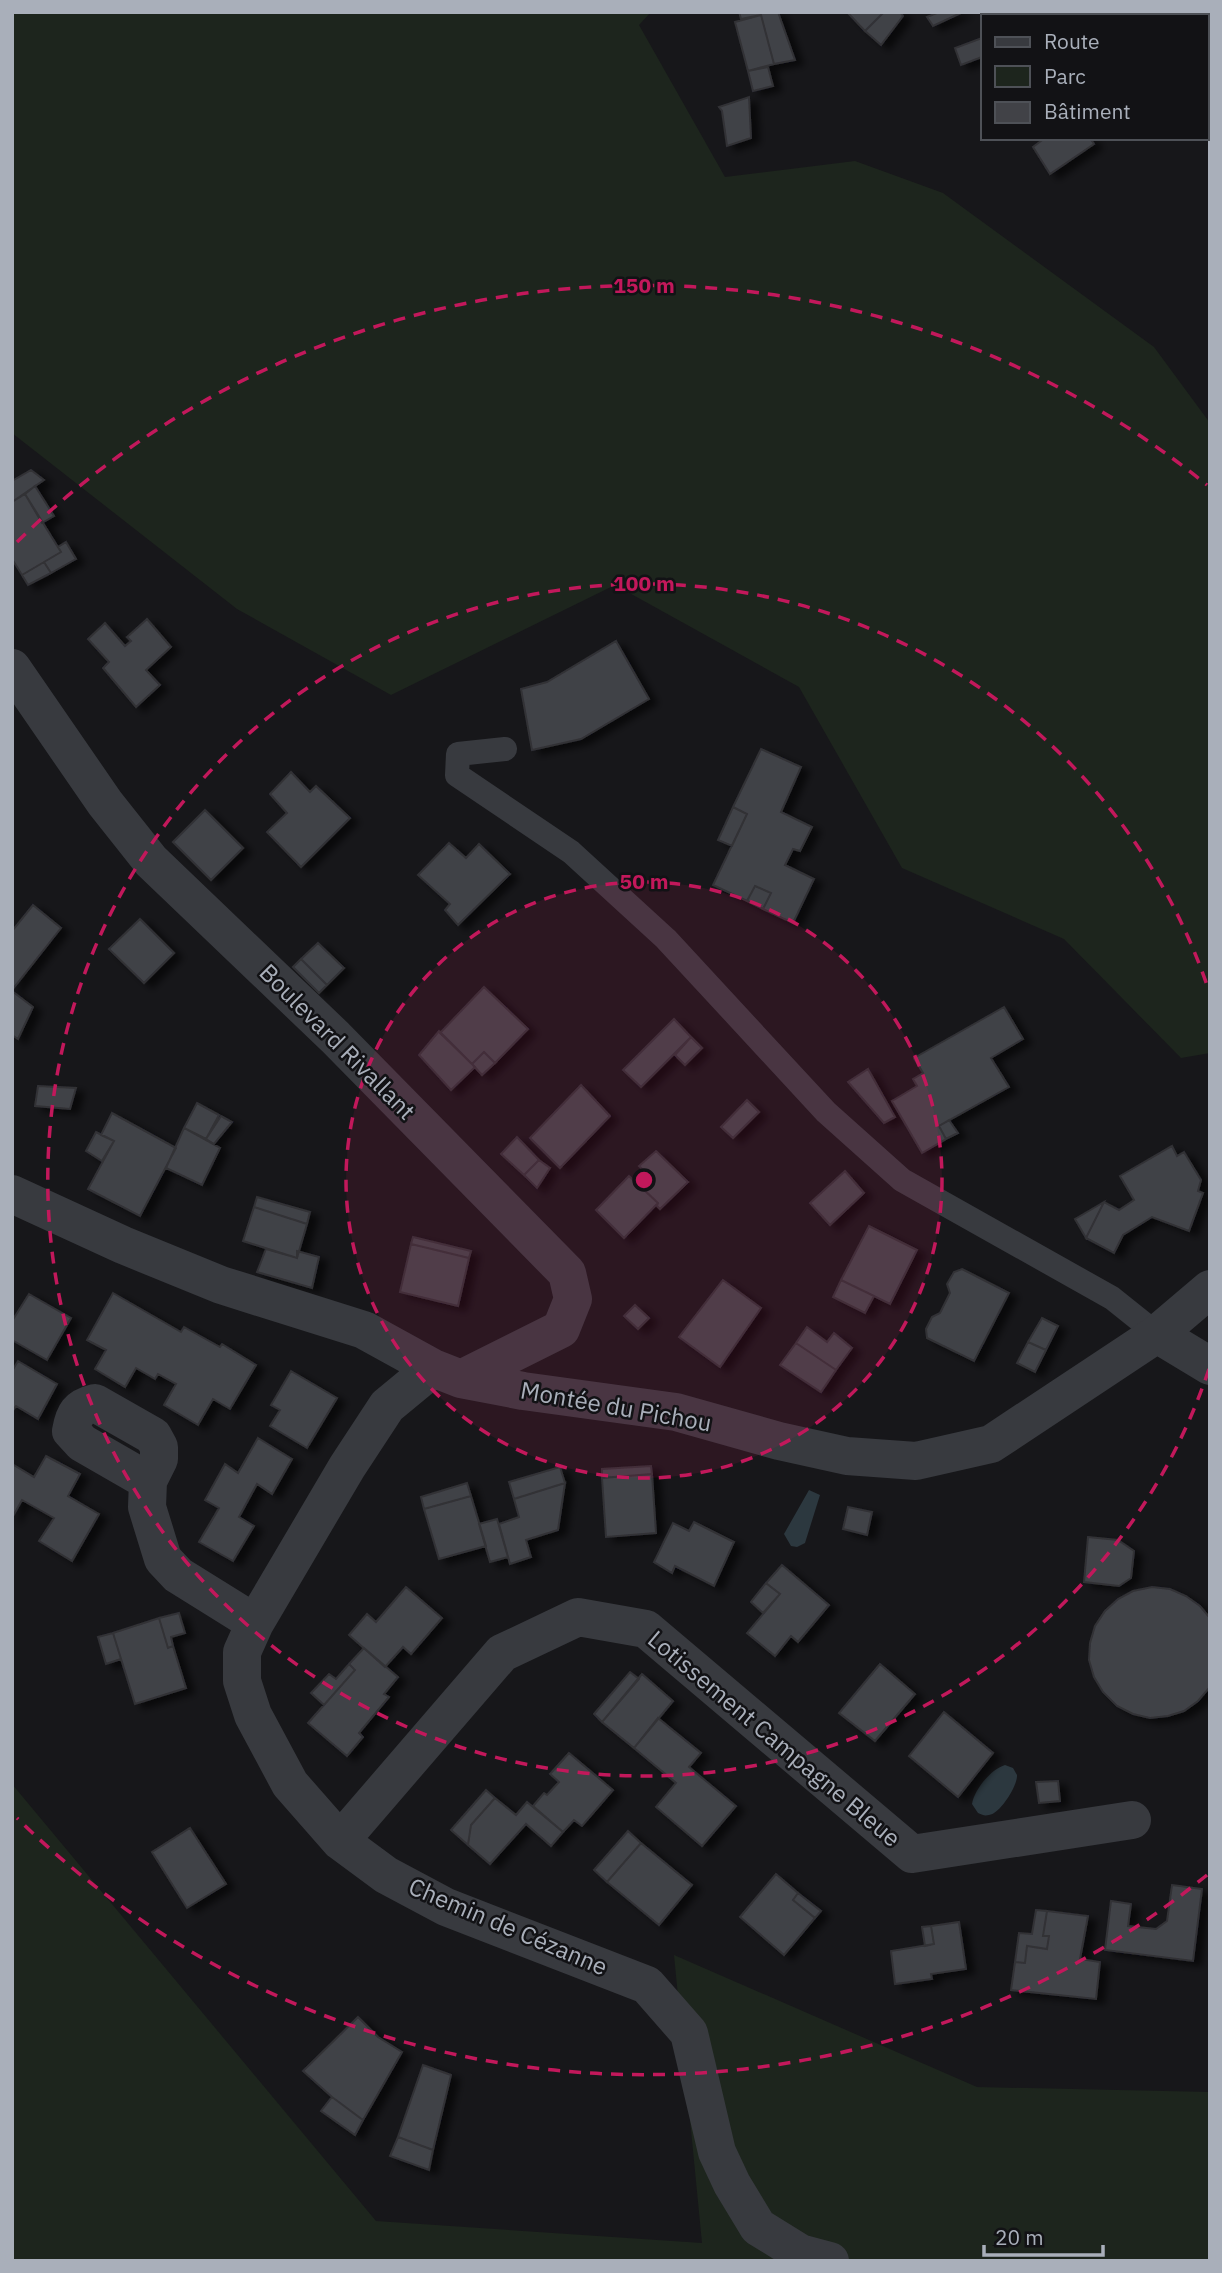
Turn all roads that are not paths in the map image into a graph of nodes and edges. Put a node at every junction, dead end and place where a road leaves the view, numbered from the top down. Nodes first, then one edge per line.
1 (12, 668) edge
2 (505, 749) dead end
3 (12, 1194) edge
4 (1210, 1289) edge
5 (1157, 1334) junction
6 (1210, 1366) edge
7 (447, 1374) junction
8 (148, 1481) dead end
9 (256, 1623) junction
10 (1132, 1821) dead end
11 (340, 1841) junction
12 (830, 2261) edge

1 - 7 street, Boulevard Rivallant
2 - 5 lane
3 - 7 street, Montée du Pichou
4 - 5 street, Montée du Pichou
5 - 6 street
5 - 7 street, Montée du Pichou
7 - 9 street, Chemin de Cézanne
8 - 9 street
9 - 11 street, Chemin de Cézanne
10 - 11 street, Lotissement Campagne Bleue
11 - 12 street, Chemin de Cézanne

